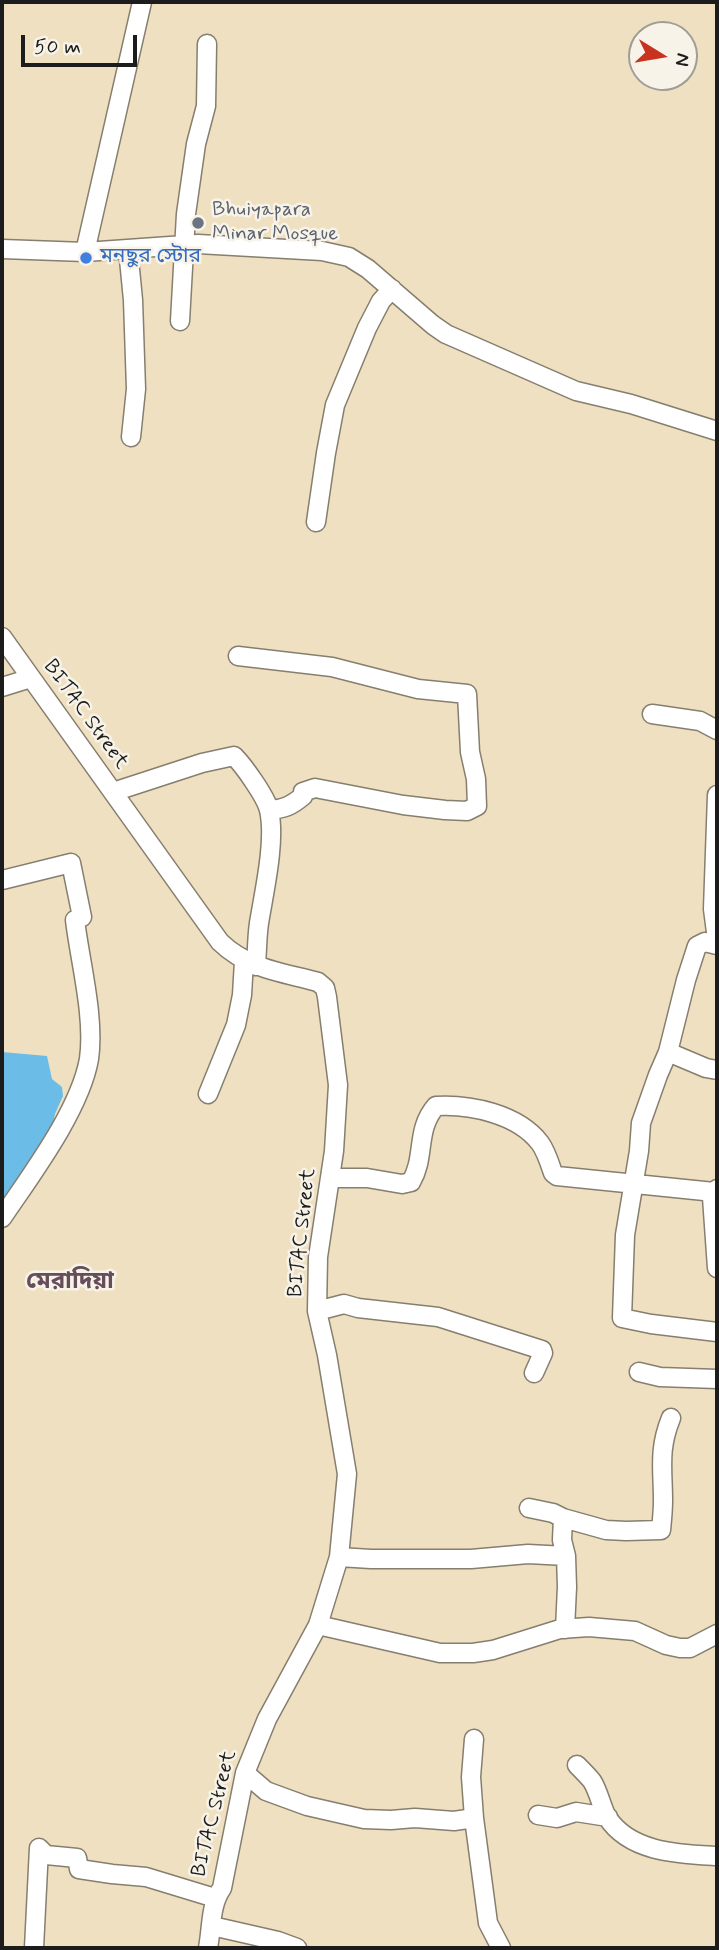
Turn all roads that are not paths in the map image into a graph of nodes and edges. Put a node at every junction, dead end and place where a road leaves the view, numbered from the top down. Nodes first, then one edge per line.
1 (142, 2) edge
2 (207, 44) dead end
3 (185, 244) junction
4 (2, 249) edge
5 (128, 249) junction
6 (85, 252) junction
7 (392, 289) junction
8 (180, 321) dead end
9 (717, 431) edge
10 (131, 438) dead end
11 (316, 522) dead end
12 (2, 637) edge
13 (238, 656) dead end
14 (31, 678) junction
15 (2, 687) edge
16 (652, 714) dead end
17 (717, 730) edge
18 (113, 792) junction
19 (717, 795) edge
20 (269, 810) junction
21 (2, 880) edge
22 (717, 943) edge
23 (250, 964) junction
24 (668, 1052) junction
25 (717, 1070) edge
26 (208, 1094) dead end
27 (331, 1178) junction
28 (634, 1185) junction
29 (715, 1191) edge
30 (2, 1218) edge
31 (717, 1268) edge
32 (317, 1311) junction
33 (717, 1332) edge
34 (534, 1373) dead end
35 (639, 1373) dead end
36 (717, 1379) edge
37 (671, 1418) dead end
38 (529, 1508) dead end
39 (563, 1518) junction
40 (339, 1556) junction
41 (566, 1556) junction
42 (318, 1625) junction
43 (565, 1629) junction
44 (717, 1634) edge
45 (474, 1739) dead end
46 (578, 1765) dead end
47 (245, 1773) junction
48 (538, 1815) dead end
49 (608, 1817) junction
50 (474, 1818) junction
51 (717, 1856) edge
52 (215, 1898) junction
53 (212, 1926) junction
54 (34, 1948) edge
55 (208, 1948) edge
56 (297, 1948) edge
57 (501, 1948) edge

1 - 6 street
2 - 3 street
3 - 5 street
3 - 7 street
3 - 8 street
4 - 6 street
5 - 6 street
5 - 10 street
7 - 9 street
7 - 11 street
12 - 14 street, BITAC Street
13 - 20 street
14 - 15 street
14 - 18 street, BITAC Street
16 - 17 street
18 - 20 street
18 - 23 street, BITAC Street
19 - 22 street
20 - 23 street
21 - 30 street
22 - 24 street
23 - 26 street
23 - 27 street, BITAC Street
24 - 25 street
24 - 28 street
27 - 28 street
27 - 32 street, BITAC Street
28 - 29 street
28 - 33 street
29 - 31 street
32 - 34 street
32 - 40 street, BITAC Street
35 - 36 street
37 - 39 street
38 - 39 street
39 - 41 street
40 - 41 street
40 - 42 street, BITAC Street
41 - 43 street
42 - 43 street
42 - 47 street, BITAC Street
43 - 44 street
45 - 50 street
46 - 49 street
47 - 50 street
47 - 52 street, BITAC Street
48 - 49 street
49 - 51 street
50 - 57 street
52 - 53 street, BITAC Street
52 - 54 street
53 - 55 street, BITAC Street
53 - 56 street

